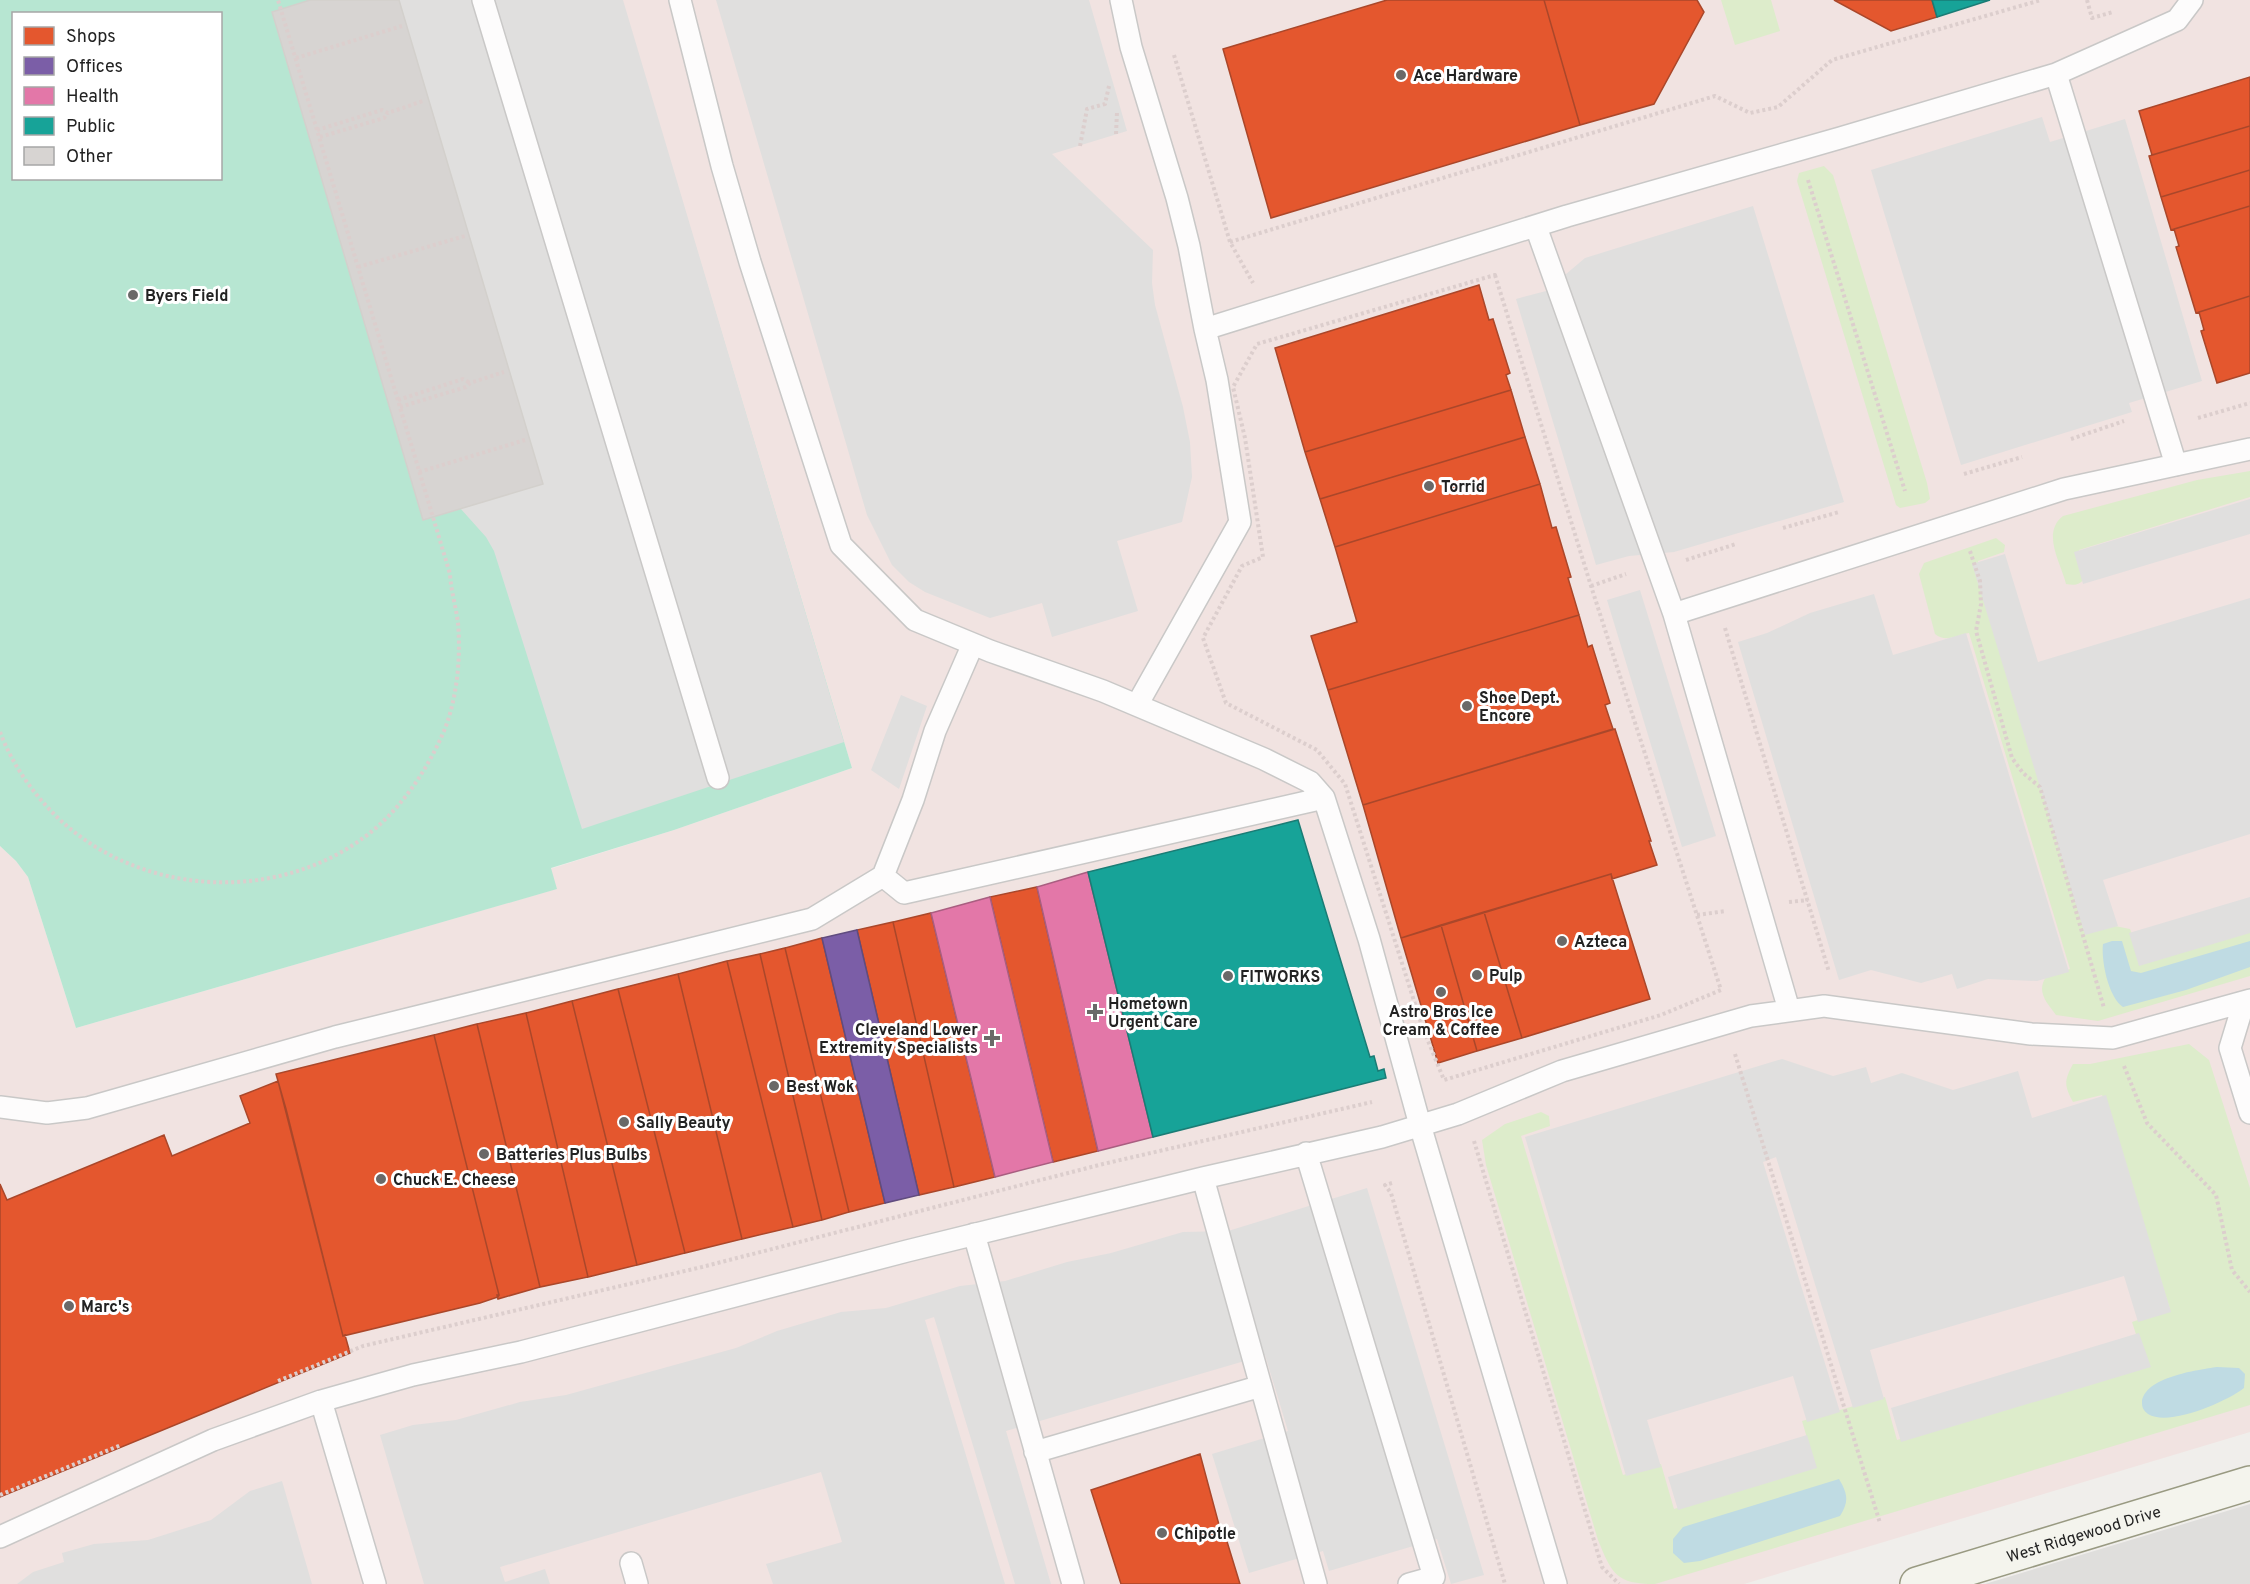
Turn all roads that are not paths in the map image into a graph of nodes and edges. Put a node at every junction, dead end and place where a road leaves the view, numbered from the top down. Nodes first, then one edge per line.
1 (483, 0) edge
2 (680, 0) edge
3 (1121, 0) edge
4 (2192, 0) edge
5 (2056, 74) junction
6 (1536, 227) junction
7 (1205, 329) junction
8 (2250, 449) edge
9 (2176, 465) junction
10 (1674, 614) junction
11 (973, 644) junction
12 (1137, 705) junction
13 (718, 778) dead end
14 (1324, 798) junction
15 (883, 876) junction
16 (2248, 1002) edge
17 (1789, 1010) junction
18 (0, 1107) edge
19 (2250, 1113) edge
20 (1420, 1125) junction
21 (1306, 1153) junction
22 (1203, 1178) junction
23 (974, 1234) junction
24 (1261, 1386) junction
25 (321, 1401) junction
26 (1035, 1452) junction
27 (2250, 1483) edge
28 (0, 1537) edge
29 (631, 1563) dead end
30 (375, 1584) edge
31 (637, 1584) edge
32 (1072, 1584) edge
33 (1316, 1584) edge
34 (1409, 1584) edge
35 (1556, 1584) edge
36 (1917, 1584) edge

1 - 13 lane
2 - 11 lane
3 - 7 lane
4 - 5 lane
5 - 6 lane
5 - 9 lane
6 - 7 lane
6 - 10 lane
7 - 12 lane
8 - 9 lane
9 - 10 lane
10 - 17 lane
11 - 12 lane
11 - 15 lane
12 - 14 lane
14 - 15 lane
14 - 20 lane
15 - 18 lane
16 - 17 lane
16 - 19 lane
17 - 20 lane
20 - 21 lane
20 - 35 lane
21 - 22 lane
21 - 34 lane
22 - 23 lane
22 - 24 lane
23 - 25 lane
23 - 26 lane
24 - 26 lane
24 - 33 lane
25 - 28 lane
25 - 30 lane
26 - 32 lane
27 - 36 main road, West Ridgewood Drive
29 - 31 lane

